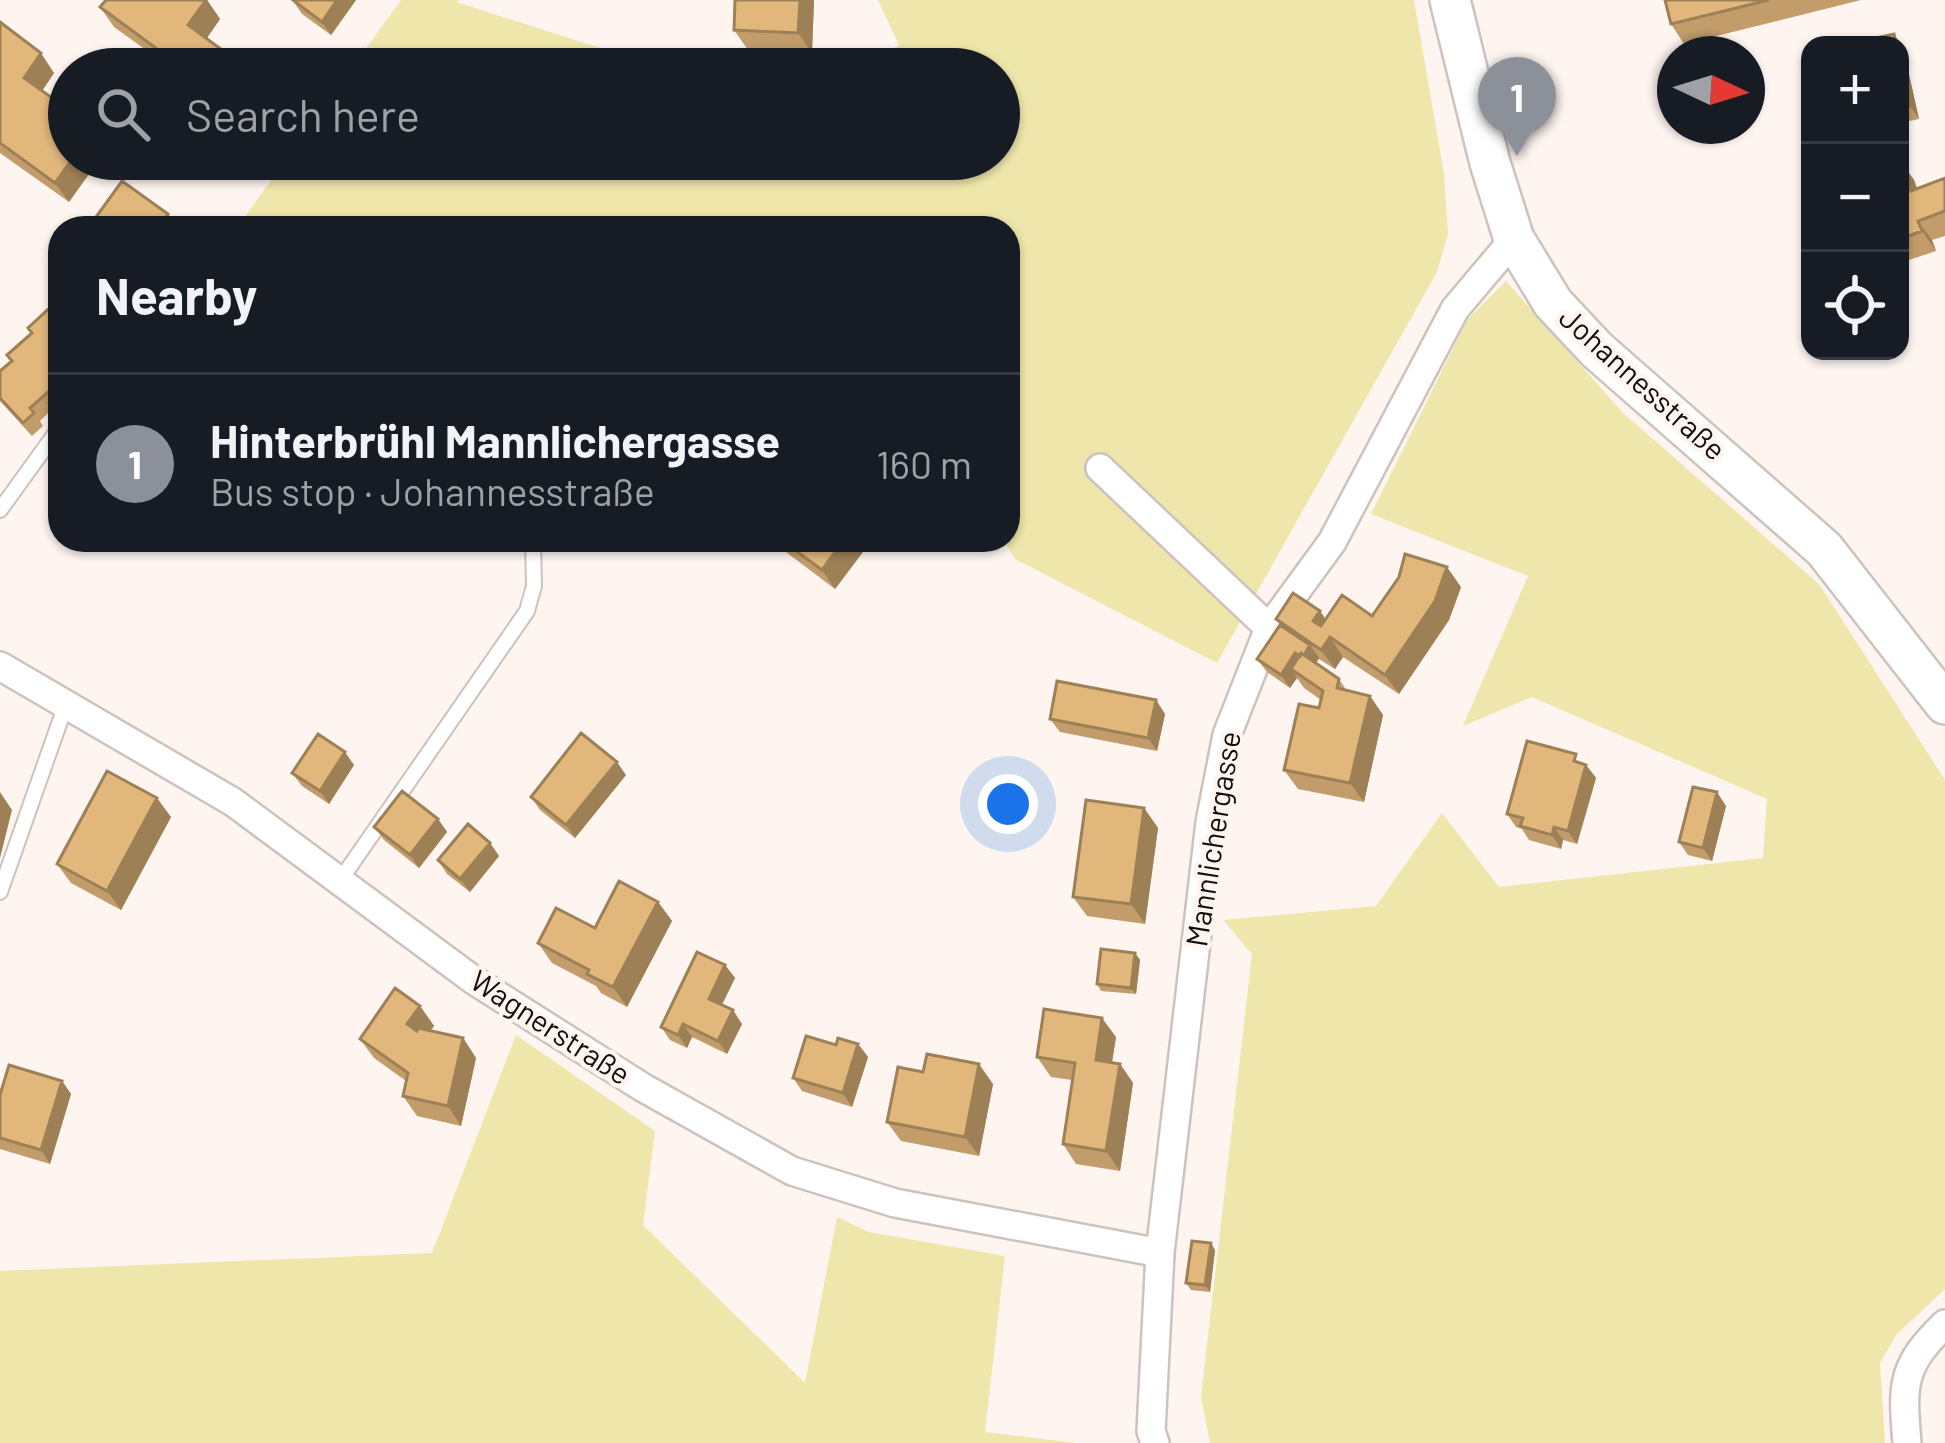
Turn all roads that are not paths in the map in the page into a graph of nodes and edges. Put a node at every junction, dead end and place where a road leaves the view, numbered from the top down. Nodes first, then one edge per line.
1 (1450, 0) edge
2 (1514, 239) junction
3 (48, 444) edge
4 (1100, 468) dead end
5 (0, 510) edge
6 (533, 552) edge
7 (1269, 628) junction
8 (0, 666) edge
9 (66, 704) junction
10 (1945, 704) edge
11 (340, 882) junction
12 (0, 892) edge
13 (1160, 1252) junction
14 (1945, 1324) edge
15 (1155, 1443) edge
16 (1907, 1443) edge

1 - 2 main road, Johannesstraße
2 - 7 street, Mannlichergasse
2 - 10 main road, Johannesstraße
3 - 5 lane
4 - 7 street
6 - 11 lane
7 - 13 street, Mannlichergasse
8 - 9 street, Wagnerstraße
9 - 11 street, Wagnerstraße
9 - 12 lane
11 - 13 street, Wagnerstraße
13 - 15 street, Mannlichergasse
14 - 16 street

